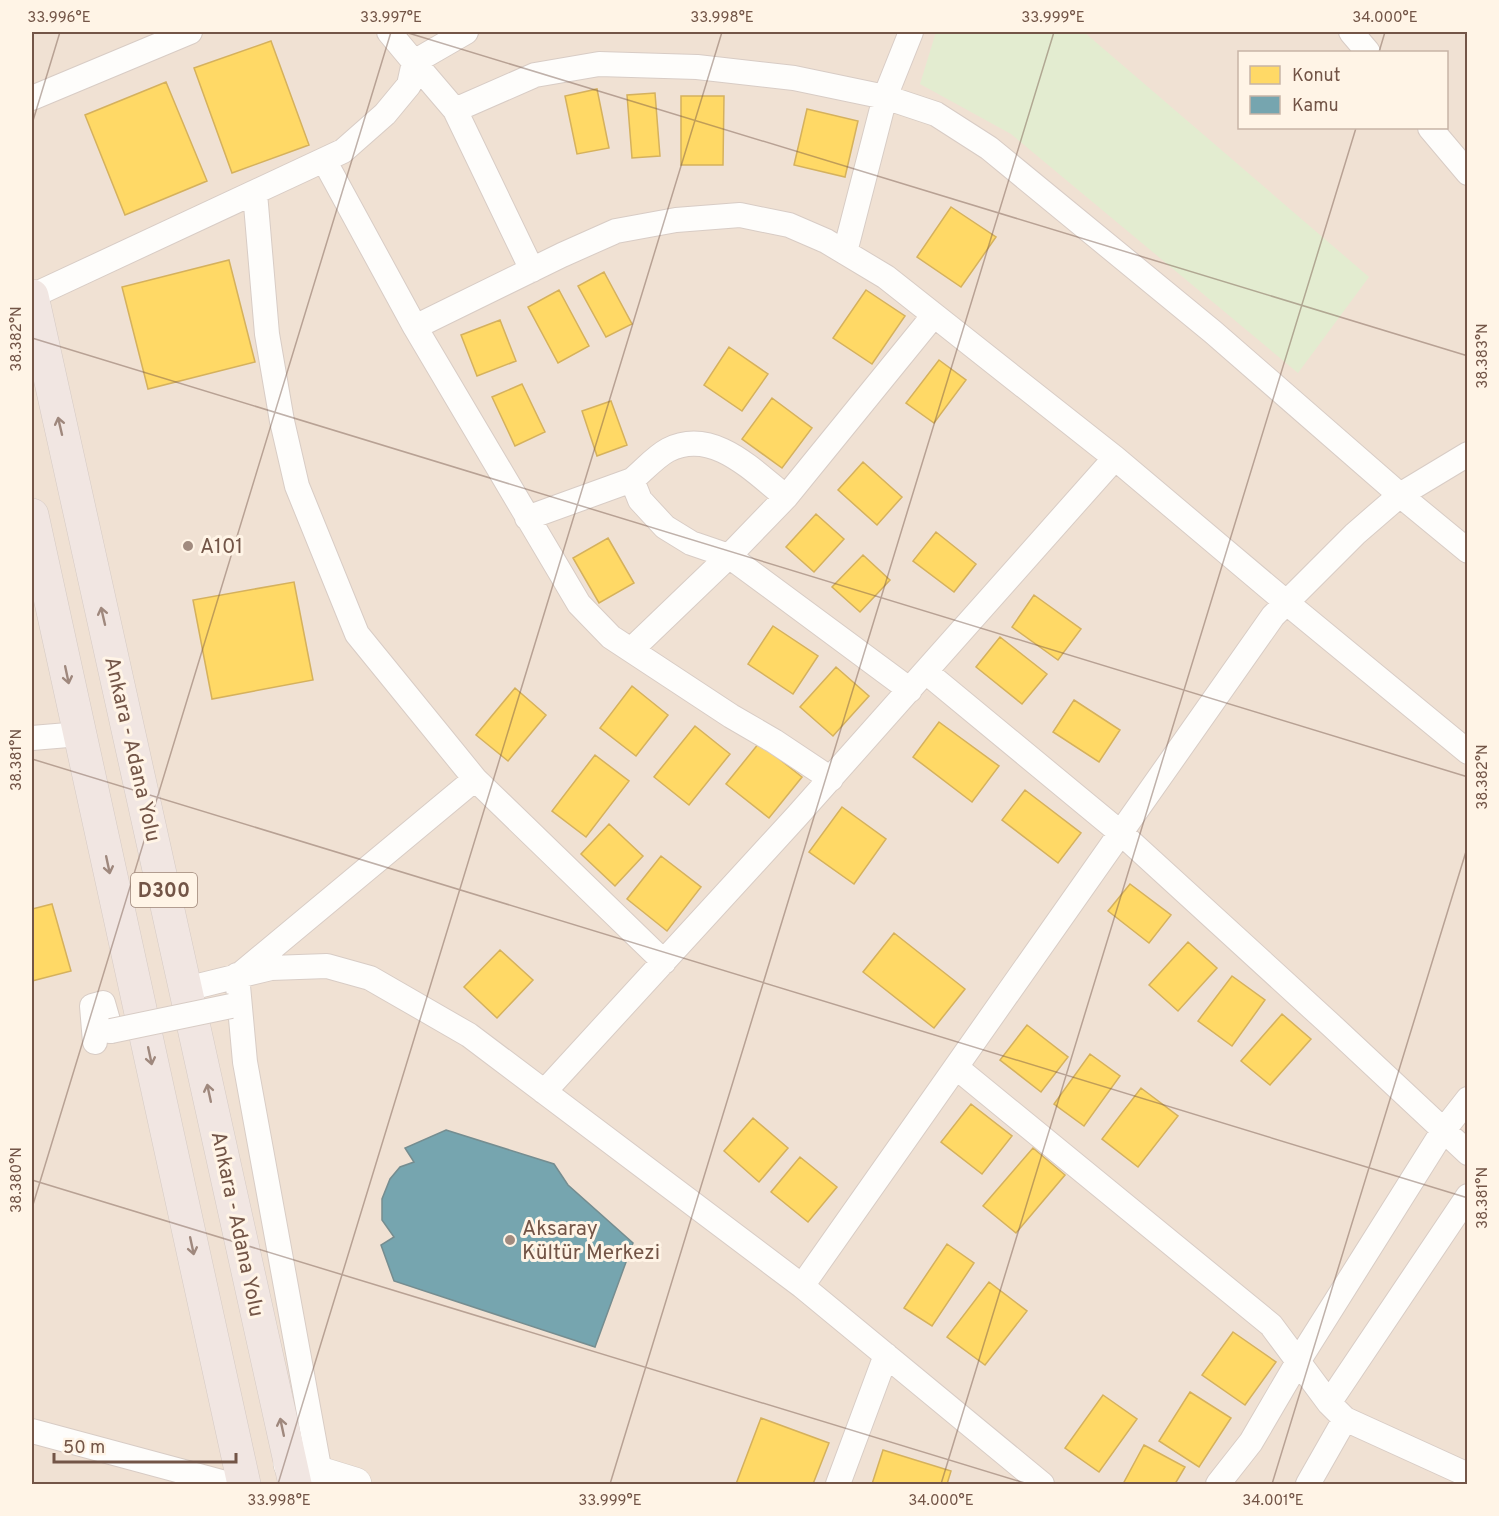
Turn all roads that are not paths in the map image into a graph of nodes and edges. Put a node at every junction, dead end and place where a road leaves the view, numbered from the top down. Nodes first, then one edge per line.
1 (190, 32) edge
2 (389, 32) edge
3 (466, 32) edge
4 (891, 32) edge
5 (911, 32) edge
6 (1351, 32) edge
7 (1367, 51) edge
8 (901, 59) junction
9 (414, 62) junction
10 (885, 97) junction
11 (32, 98) edge
12 (455, 110) junction
13 (1431, 129) edge
14 (324, 160) junction
15 (1467, 173) edge
16 (255, 193) junction
17 (845, 252) junction
18 (532, 270) junction
19 (32, 296) edge
20 (934, 315) junction
21 (415, 327) junction
22 (1467, 454) edge
23 (1115, 458) junction
24 (632, 480) junction
25 (1400, 495) junction
26 (786, 497) junction
27 (32, 515) edge
28 (528, 518) junction
29 (1467, 550) edge
30 (729, 556) junction
31 (1287, 603) junction
32 (631, 650) junction
33 (926, 672) junction
34 (910, 690) junction
35 (80, 734) junction
36 (32, 738) edge
37 (1467, 752) edge
38 (475, 779) junction
39 (831, 779) junction
40 (1122, 834) junction
41 (664, 962) junction
42 (239, 974) junction
43 (186, 988) junction
44 (103, 1036) dead end
45 (245, 1062) junction
46 (957, 1068) junction
47 (544, 1092) junction
48 (1467, 1099) edge
49 (1443, 1131) junction
50 (1467, 1153) edge
51 (1467, 1196) edge
52 (802, 1286) junction
53 (886, 1355) junction
54 (1299, 1360) junction
55 (1337, 1411) junction
56 (32, 1431) edge
57 (1467, 1475) edge
58 (307, 1477) edge
59 (229, 1485) edge
60 (244, 1485) edge
61 (355, 1485) edge
62 (838, 1485) edge
63 (1042, 1485) edge
64 (1218, 1485) edge
65 (1308, 1485) edge

1 - 11 street
2 - 9 street
3 - 9 street
4 - 8 street
5 - 8 street
6 - 7 street
8 - 10 street
9 - 12 street
9 - 14 street
10 - 12 street
10 - 17 street
10 - 25 street
12 - 18 street
13 - 15 street
14 - 16 street
14 - 21 street
16 - 19 street
16 - 38 street
17 - 18 street
17 - 20 street
18 - 21 street
43 -> 19 highway, Ankara - Adana Yolu / D300
20 - 23 street
20 - 26 street
21 - 28 street
22 - 25 street
23 - 31 street
23 - 33 street
24 - 26 street
24 - 28 street
24 - 30 street
25 - 29 street
25 - 31 street
26 - 30 street
27 -> 35 highway, D300
28 - 32 street
30 - 32 street
30 - 34 street
31 - 37 street
31 - 40 street
32 - 39 street
33 - 34 street
33 - 40 street
34 - 39 street
35 - 36 street
35 -> 60 highway, D300
38 - 41 street
38 - 42 street
39 - 41 street
40 - 46 street
40 - 49 street
41 - 47 street
42 - 43 street
42 - 45 street
42 - 47 street
58 -> 43 highway, Ankara - Adana Yolu / D300
44 - 45 street, bridge
45 - 58 street
46 - 52 street
46 - 54 street
47 - 52 street
48 - 49 street
49 - 50 street
49 - 54 street
51 - 55 street
52 - 53 street
53 - 62 street
53 - 63 street
54 - 55 street
54 - 64 street
55 - 57 street
55 - 65 street
56 - 59 street
58 - 61 main road

